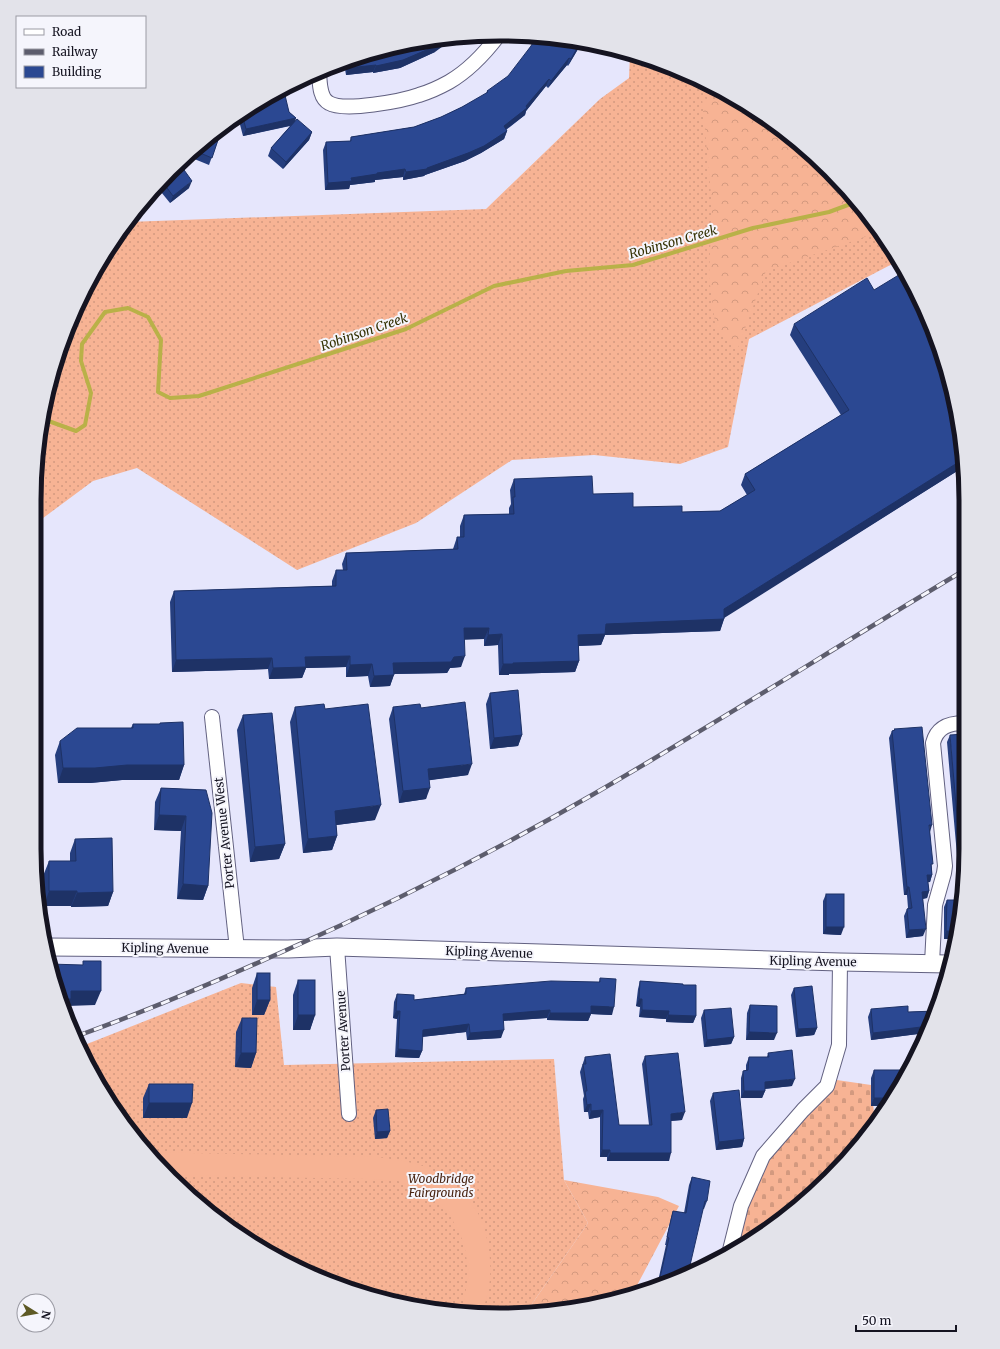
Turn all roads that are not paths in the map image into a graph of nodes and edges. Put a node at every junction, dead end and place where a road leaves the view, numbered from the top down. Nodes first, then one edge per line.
1 (494, 41) edge
2 (319, 78) edge
3 (212, 717) dead end
4 (959, 722) edge
5 (52, 947) edge
6 (337, 947) junction
7 (237, 949) junction
8 (840, 962) junction
9 (940, 964) edge
10 (349, 1114) dead end
11 (731, 1246) edge

1 - 2 street
3 - 7 street, Porter Avenue West
4 - 9 street, Kipling Avenue
5 - 7 street, Kipling Avenue
6 - 7 street, Kipling Avenue
6 - 8 street, Kipling Avenue
6 - 10 street, Porter Avenue
8 - 9 street, Kipling Avenue
8 - 11 street

